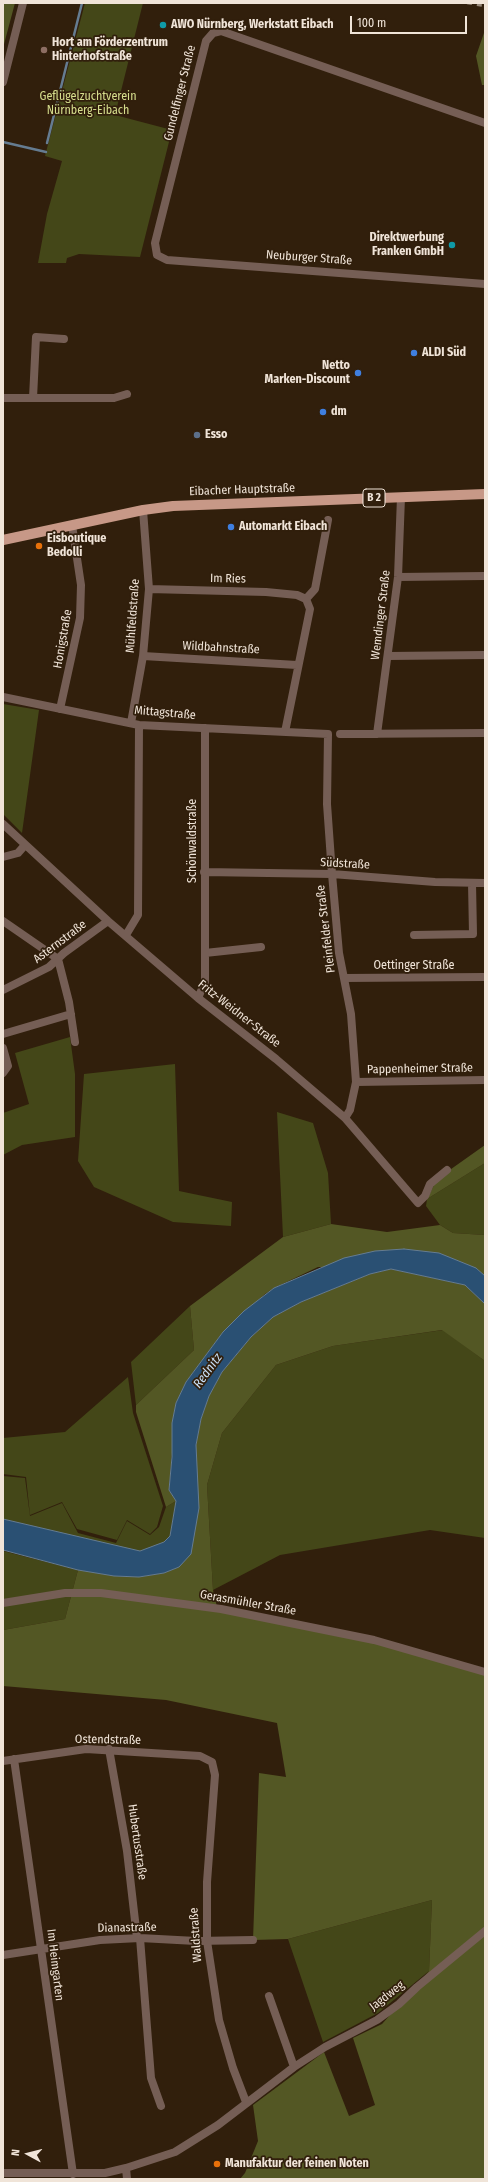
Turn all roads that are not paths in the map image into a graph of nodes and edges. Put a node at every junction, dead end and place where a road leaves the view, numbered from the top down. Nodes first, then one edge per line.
1 (23, 3) edge
2 (3, 82) edge
3 (485, 123) edge
4 (157, 255) joint
5 (485, 284) edge
6 (64, 339) dead end
7 (127, 394) dead end
8 (3, 398) edge
9 (33, 398) junction
10 (485, 494) edge
11 (401, 497) junction
12 (143, 510) junction
13 (328, 520) dead end
14 (72, 525) junction
15 (3, 540) edge
16 (485, 576) edge
17 (398, 577) junction
18 (149, 589) junction
19 (306, 599) junction
20 (485, 655) edge
21 (143, 656) junction
22 (388, 656) junction
23 (297, 665) junction
24 (3, 697) edge
25 (60, 709) junction
26 (135, 724) junction
27 (205, 728) junction
28 (285, 732) junction
29 (485, 733) edge
30 (328, 734) joint
31 (340, 734) dead end
32 (377, 734) junction
33 (3, 824) edge
34 (25, 845) junction
35 (3, 857) edge
36 (204, 872) junction
37 (332, 874) junction
38 (472, 883) junction
39 (485, 883) edge
40 (3, 921) edge
41 (108, 921) junction
42 (126, 935) junction
43 (414, 935) dead end
44 (262, 947) dead end
45 (205, 953) junction
46 (58, 958) junction
47 (485, 977) edge
48 (344, 978) junction
49 (3, 990) edge
50 (198, 998) junction
51 (71, 1014) junction
52 (3, 1034) edge
53 (75, 1042) dead end
54 (3, 1048) edge
55 (3, 1074) edge
56 (485, 1080) edge
57 (356, 1082) junction
58 (345, 1118) junction
59 (447, 1170) dead end
60 (3, 1603) edge
61 (485, 1672) edge
62 (109, 1749) junction
63 (14, 1759) junction
64 (3, 1761) edge
65 (212, 1762) joint
66 (485, 1931) edge
67 (138, 1938) junction
68 (253, 1940) dead end
69 (207, 1941) junction
70 (42, 1949) junction
71 (3, 1955) edge
72 (269, 1996) dead end
73 (294, 2067) junction
74 (246, 2102) junction
75 (161, 2106) dead end
76 (126, 2168) junction
77 (3, 2173) edge
78 (73, 2174) junction
79 (127, 2179) edge

1 - 2 street
3 - 4 street, Gundelfinger Straße
4 - 5 street, Neuburger Straße
6 - 9 street
7 - 9 street
8 - 9 street
10 - 11 main road, Eibacher Hauptstraße / B 2
11 - 12 main road, Eibacher Hauptstraße / B 2
11 - 17 street, Wemdinger Straße
12 - 14 main road, Eibacher Hauptstraße / B 2
12 - 18 street, Mühlfeldstraße
13 - 19 street
14 - 15 main road, Eibacher Hauptstraße / B 2
14 - 25 street, Honigstraße
16 - 17 street
17 - 22 street, Wemdinger Straße
18 - 19 street, Im Ries
18 - 21 street, Mühlfeldstraße
19 - 23 street
20 - 22 street
21 - 23 street, Wildbahnstraße
21 - 26 street, Mühlfeldstraße
22 - 32 street, Wemdinger Straße
23 - 28 street
24 - 25 street, Mittagstraße
25 - 26 street, Mittagstraße
26 - 27 street, Mittagstraße
26 - 42 street, Mühlfeldstraße
27 - 28 street, Mittagstraße
27 - 36 street, Schönwaldstraße
28 - 30 street, Mittagstraße
29 - 32 street
30 - 37 street, Pleinfelder Straße
31 - 32 street
33 - 34 street, Fritz-Weidner-Straße
34 - 35 street
34 - 41 street, Fritz-Weidner-Straße
36 - 37 street, Südstraße
36 - 45 street, Schönwaldstraße
37 - 38 street, Südstraße
37 - 48 street, Pleinfelder Straße
38 - 39 street, Südstraße
38 - 43 street
40 - 46 street
41 - 42 street, Fritz-Weidner-Straße
41 - 46 street, Asternstraße
42 - 50 street, Fritz-Weidner-Straße
44 - 45 street
45 - 50 street, Schönwaldstraße
46 - 49 street, Asternstraße
46 - 51 street
47 - 48 street, Oettinger Straße
48 - 57 street, Pleinfelder Straße
50 - 58 street, Fritz-Weidner-Straße
51 - 52 street
51 - 53 street
54 - 55 street
56 - 57 street, Pappenheimer Straße
57 - 58 street, Pleinfelder Straße
58 - 59 street, Fritz-Weidner-Straße
60 - 61 street, Gerasmühler Straße
62 - 63 street, Ostendstraße
62 - 65 street, Ostendstraße
62 - 67 street, Hubertusstraße
63 - 64 street, Ostendstraße
63 - 70 street, Im Heimgarten
65 - 69 street, Waldstraße
66 - 73 street, Jagdweg
67 - 69 street, Dianastraße
67 - 70 street, Dianastraße
67 - 75 street, Hubertusstraße
68 - 69 street, Dianastraße
69 - 74 street, Waldstraße
70 - 71 street, Dianastraße
70 - 78 street, Im Heimgarten
72 - 73 street
73 - 74 street, Jagdweg
74 - 76 street, Jagdweg
76 - 78 street, Jagdweg
76 - 79 street
77 - 78 street, Jagdweg

